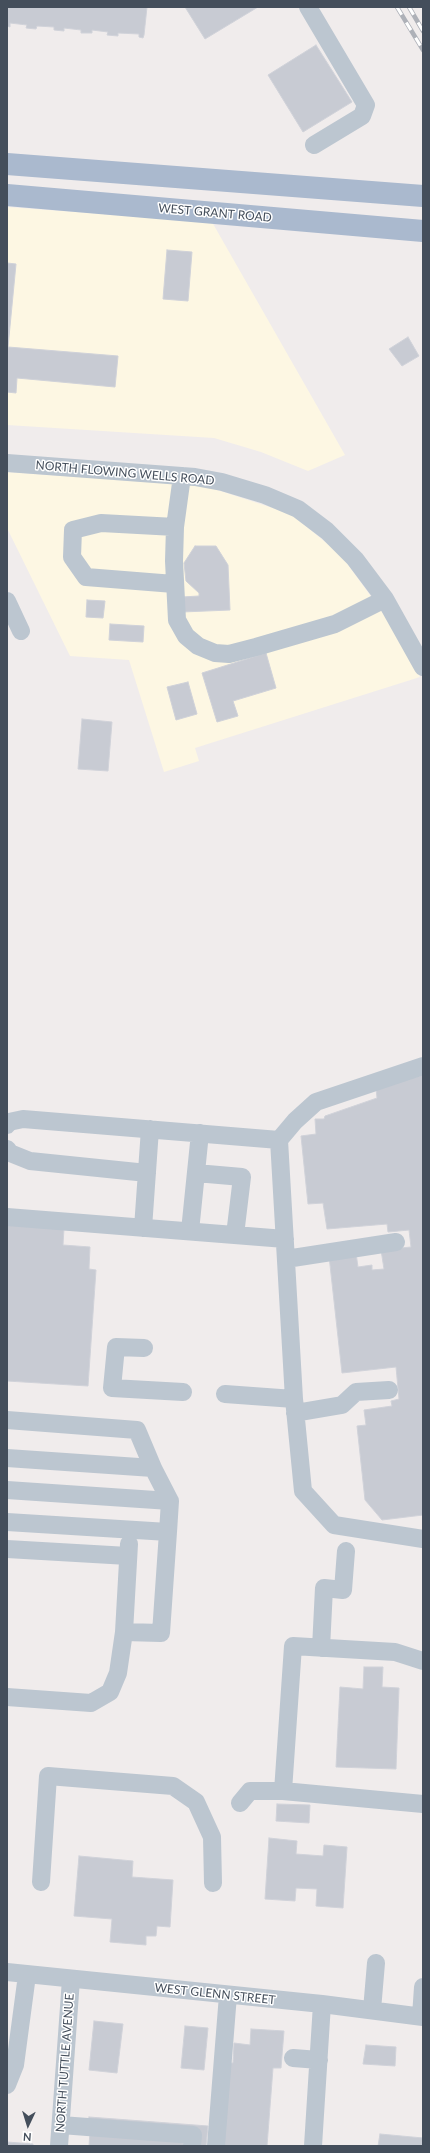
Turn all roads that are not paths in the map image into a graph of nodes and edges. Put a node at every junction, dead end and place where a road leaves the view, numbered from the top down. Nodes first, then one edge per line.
1 (308, 8) edge
2 (314, 145) dead end
3 (7, 164) edge
4 (7, 195) edge
5 (423, 196) edge
6 (423, 231) edge
7 (7, 463) edge
8 (182, 476) junction
9 (175, 527) junction
10 (174, 584) junction
11 (385, 599) junction
12 (7, 601) edge
13 (21, 631) dead end
14 (423, 667) edge
15 (423, 1066) edge
16 (7, 1125) edge
17 (150, 1129) junction
18 (200, 1133) junction
19 (279, 1140) junction
20 (7, 1149) edge
21 (147, 1173) junction
22 (196, 1173) junction
23 (7, 1217) edge
24 (143, 1228) junction
25 (190, 1231) junction
26 (235, 1235) junction
27 (285, 1239) junction
28 (396, 1242) dead end
29 (286, 1259) junction
30 (144, 1348) dead end
31 (389, 1390) dead end
32 (183, 1392) dead end
33 (225, 1394) dead end
34 (295, 1406) junction
35 (7, 1420) edge
36 (7, 1458) edge
37 (153, 1468) junction
38 (7, 1490) edge
39 (170, 1501) junction
40 (7, 1522) edge
41 (129, 1529) junction
42 (168, 1532) junction
43 (423, 1539) edge
44 (7, 1549) edge
45 (346, 1551) dead end
46 (128, 1556) junction
47 (124, 1632) junction
48 (321, 1648) junction
49 (423, 1661) edge
50 (7, 1697) edge
51 (283, 1791) junction
52 (240, 1803) dead end
53 (423, 1804) edge
54 (41, 1882) dead end
55 (213, 1883) dead end
56 (376, 1963) dead end
57 (7, 1972) edge
58 (27, 1975) junction
59 (71, 1980) junction
60 (423, 1987) edge
61 (228, 1995) junction
62 (322, 2004) junction
63 (372, 2010) junction
64 (422, 2017) edge
65 (293, 2058) dead end
66 (319, 2060) junction
67 (7, 2085) edge
68 (61, 2125) junction
69 (59, 2146) edge
70 (192, 2146) edge
71 (216, 2146) edge
72 (313, 2146) edge

1 - 2 street
3 - 5 main road
4 - 6 main road, WEST GRANT ROAD
7 - 8 street, NORTH FLOWING WELLS ROAD
8 - 9 street
8 - 11 street, NORTH FLOWING WELLS ROAD
9 - 10 street
9 - 10 street
10 - 11 street
11 - 14 street, NORTH FLOWING WELLS ROAD
12 - 13 street
15 - 19 street
16 - 17 street
17 - 18 street
17 - 21 street
18 - 19 street
18 - 22 street
19 - 27 street
20 - 21 street
21 - 24 street
22 - 25 street
22 - 26 street
23 - 24 street
24 - 25 street
25 - 26 street
26 - 27 street
27 - 29 street
28 - 29 street
29 - 34 street
30 - 32 street
31 - 34 street
33 - 34 street
34 - 43 street
35 - 37 street
36 - 37 street
37 - 39 street
38 - 39 street
39 - 42 street
40 - 41 street
41 - 42 street
41 - 46 street
42 - 47 street
44 - 46 street
45 - 48 street
46 - 47 street
47 - 50 street
48 - 49 street
48 - 51 street
51 - 52 street
51 - 53 street
54 - 55 street
56 - 63 street
57 - 58 street, WEST GLENN STREET
58 - 59 street, WEST GLENN STREET
58 - 67 street
59 - 61 street, WEST GLENN STREET
59 - 68 street, NORTH TUTTLE AVENUE
60 - 64 street
61 - 62 street, WEST GLENN STREET
61 - 71 street
62 - 63 street, WEST GLENN STREET
62 - 66 street
63 - 64 street, WEST GLENN STREET
65 - 66 street
66 - 72 street
68 - 69 street, NORTH TUTTLE AVENUE
68 - 70 street

